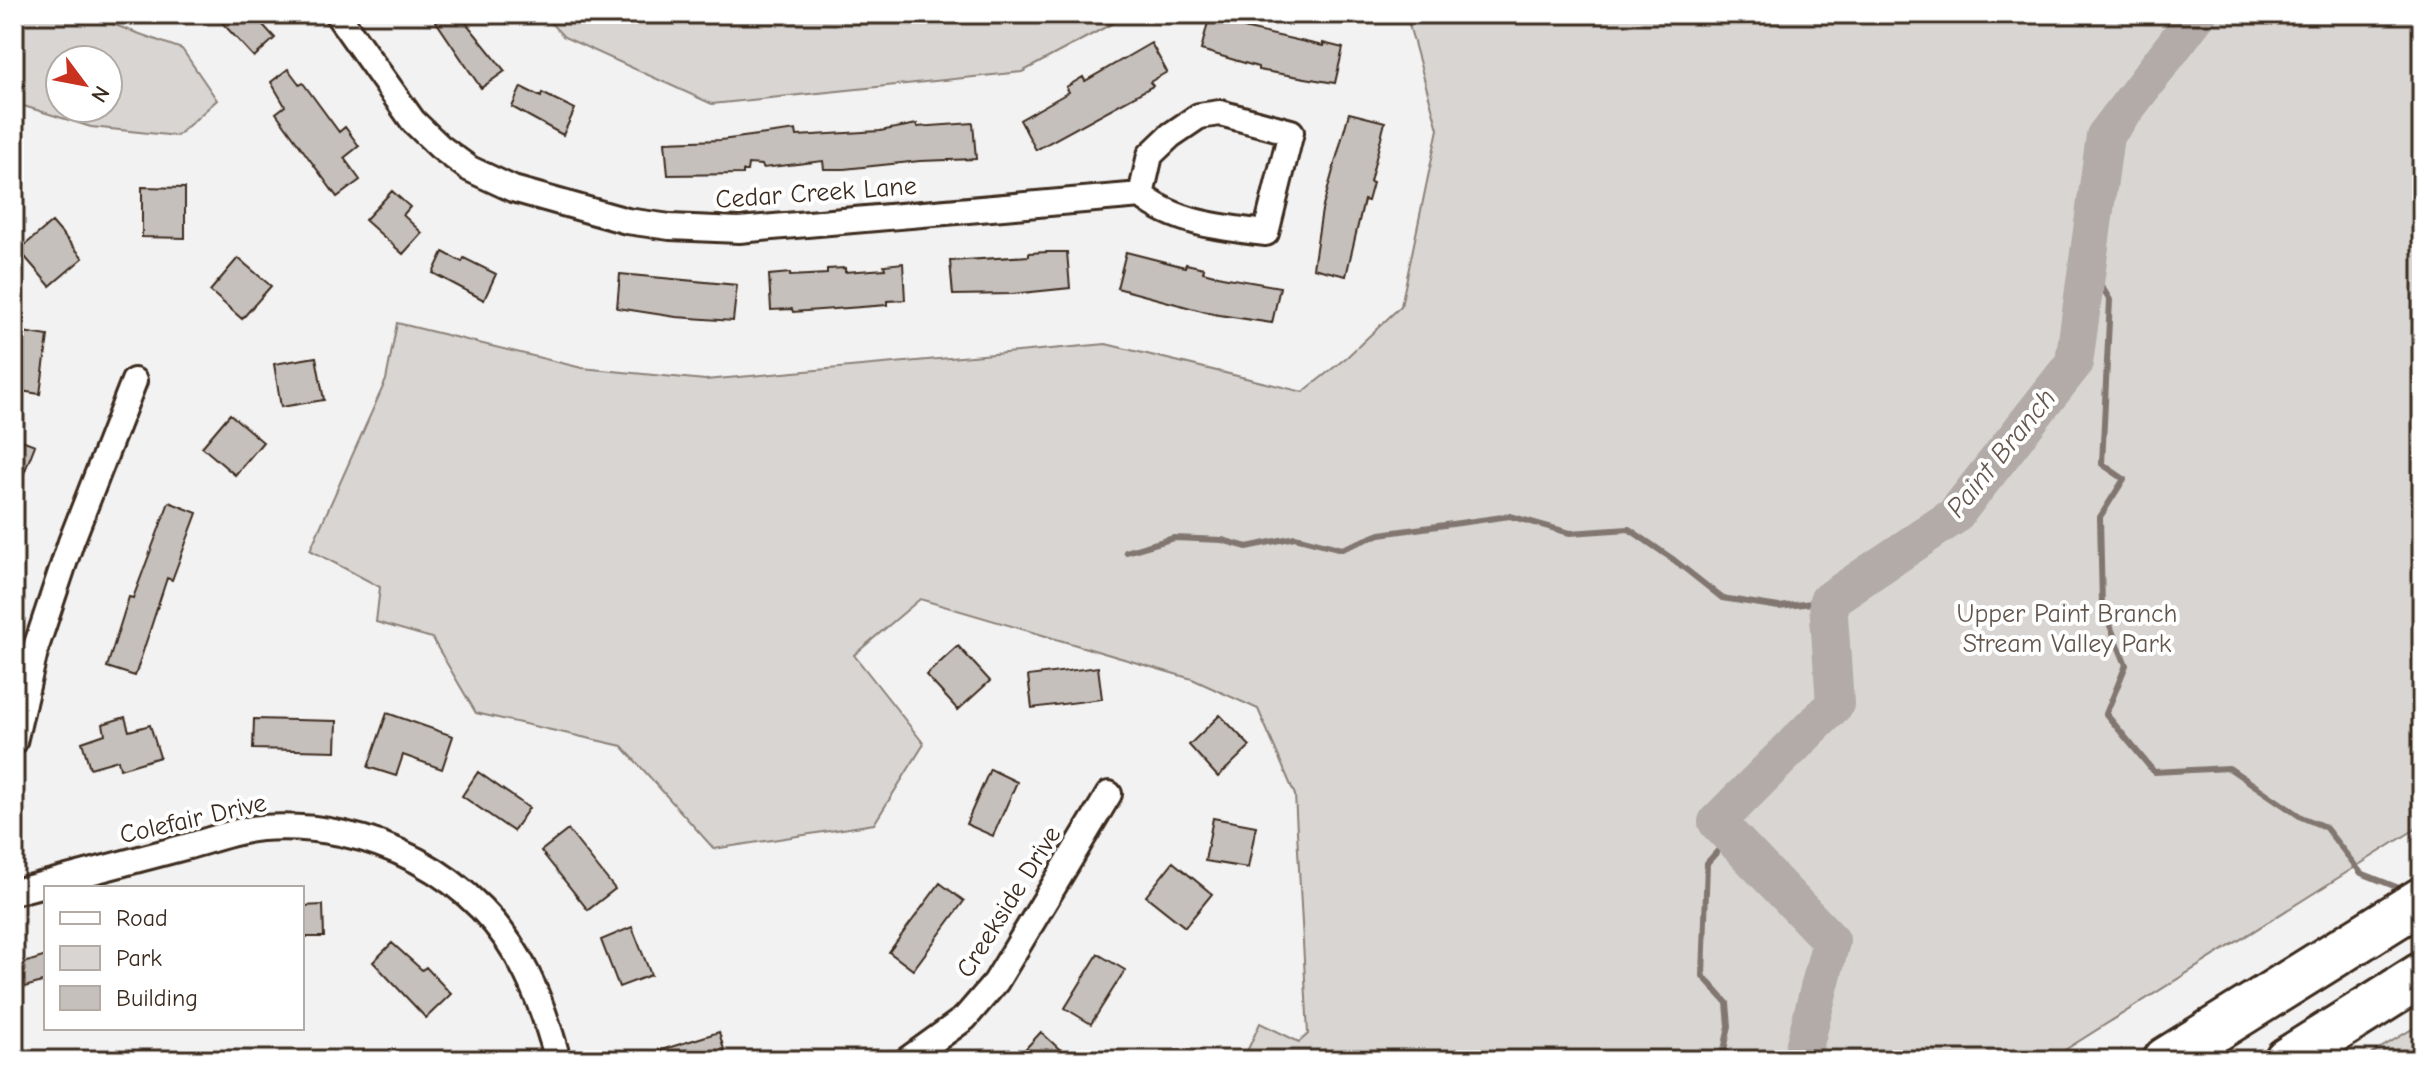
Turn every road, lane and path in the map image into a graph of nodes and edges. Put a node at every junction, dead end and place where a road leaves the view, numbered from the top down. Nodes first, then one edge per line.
1 (337, 14) edge
2 (1141, 195) junction
3 (134, 381) dead end
4 (14, 742) edge
5 (1109, 794) dead end
6 (14, 892) edge
7 (2422, 900) edge
8 (2422, 975) edge
9 (558, 1060) edge
10 (907, 1060) edge
11 (2166, 1060) edge
12 (2287, 1060) edge

1 - 2 street, Cedar Creek Lane
2 - 2 street
3 - 4 street
5 - 10 street, Creekside Drive
6 - 9 street, Colefair Drive
7 - 11 highway
8 - 12 highway

